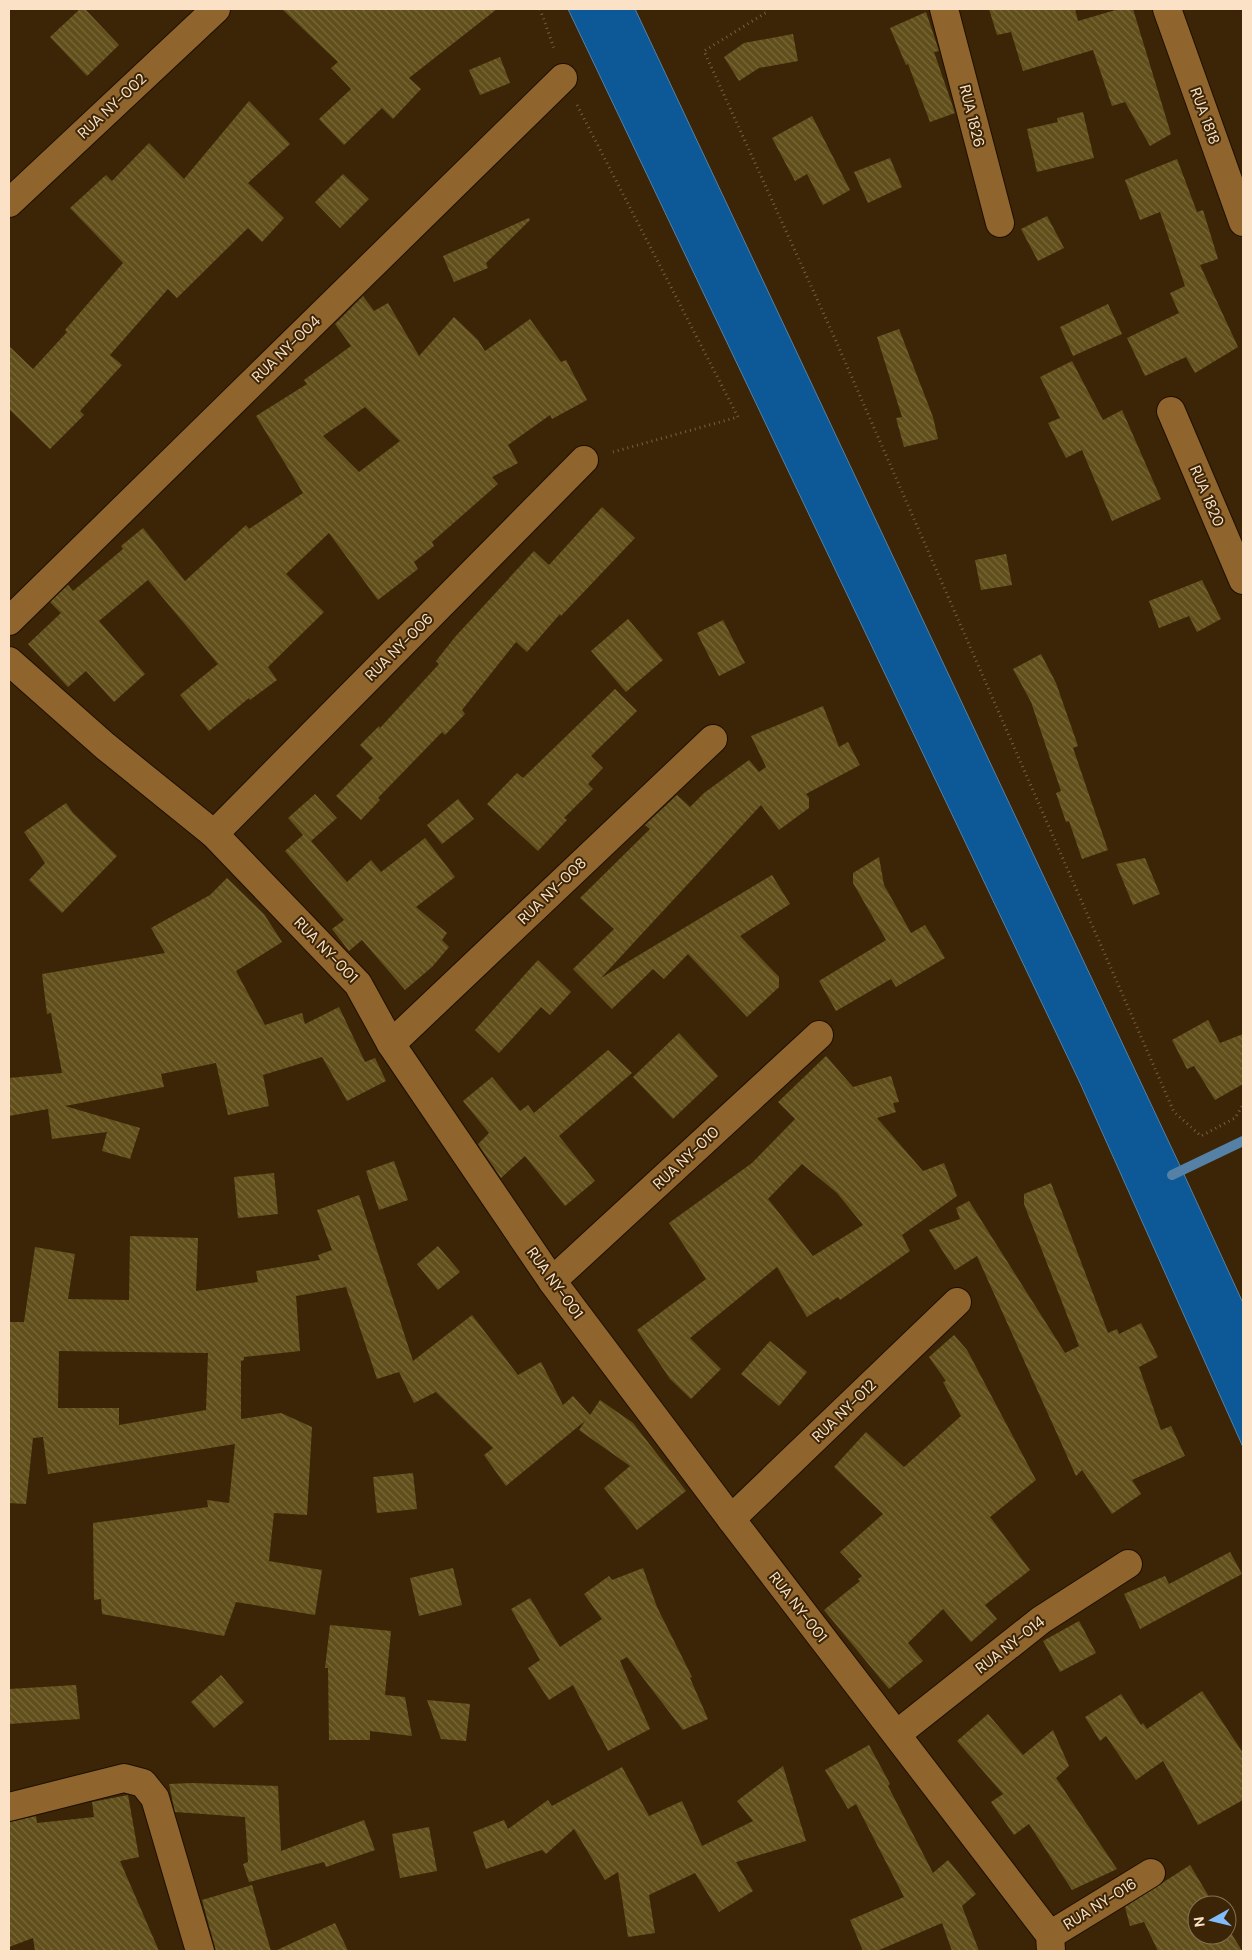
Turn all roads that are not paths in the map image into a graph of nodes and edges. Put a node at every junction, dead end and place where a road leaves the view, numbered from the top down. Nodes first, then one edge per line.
1 (216, 9) edge
2 (944, 9) edge
3 (1167, 9) edge
4 (563, 78) road end
5 (9, 203) edge
6 (1243, 222) edge
7 (1000, 223) dead end
8 (1171, 412) dead end
9 (584, 460) road end
10 (1233, 529) edge
11 (1243, 580) edge
12 (9, 621) edge
13 (9, 661) edge
14 (713, 738) dead end
15 (214, 834) junction
16 (819, 1035) dead end
17 (391, 1044) junction
18 (552, 1281) junction
19 (957, 1302) dead end
20 (731, 1519) junction
21 (1128, 1564) dead end
22 (897, 1734) junction
23 (9, 1807) edge
24 (1151, 1873) dead end
25 (1051, 1943) edge
26 (200, 1951) edge

1 - 5 street, RUA NY-002
2 - 7 street, RUA 1826
3 - 6 street, RUA 1818
4 - 12 street, RUA NY-004
8 - 10 street, RUA 1820
9 - 15 street, RUA NY-006
10 - 11 street, RUA 1820
13 - 15 street, RUA NY-001
14 - 17 street, RUA NY-008
15 - 17 street, RUA NY-001
16 - 18 street, RUA NY-010
17 - 18 street, RUA NY-001
18 - 20 street, RUA NY-001
19 - 20 street, RUA NY-012
20 - 22 street, RUA NY-001
21 - 22 street, RUA NY-014
22 - 25 street, RUA NY-001
23 - 26 street
24 - 25 street, RUA NY-016

